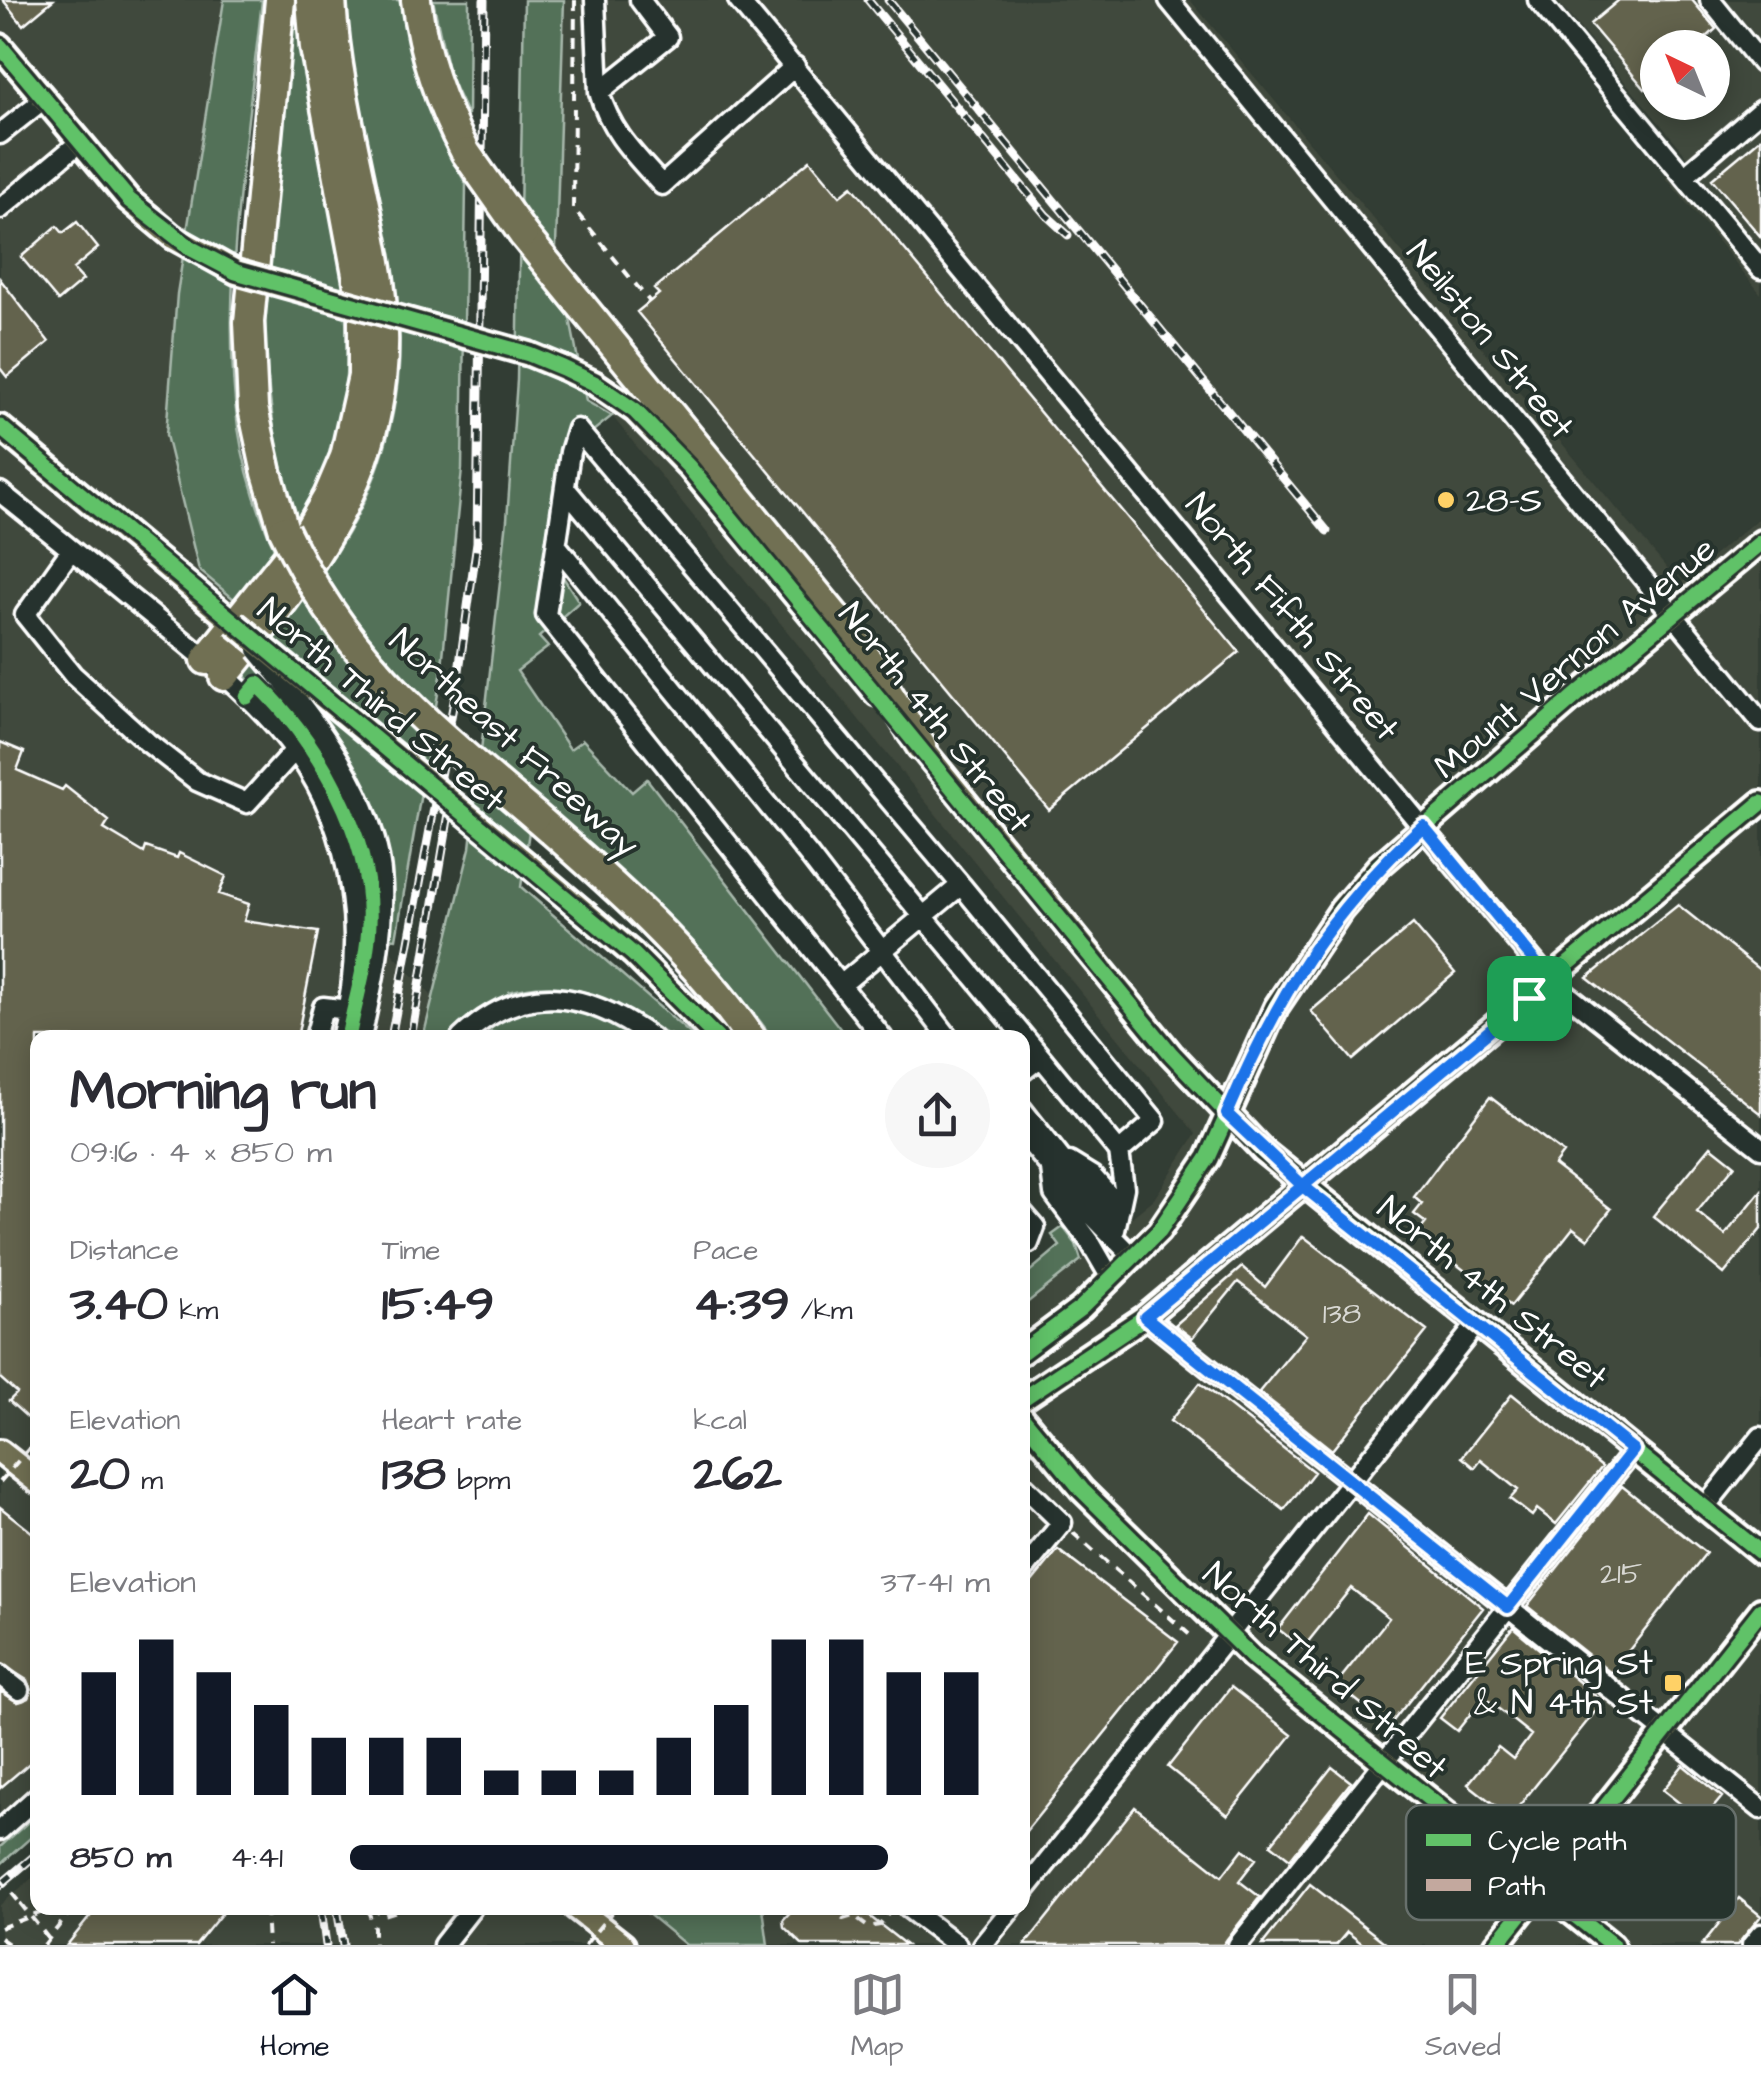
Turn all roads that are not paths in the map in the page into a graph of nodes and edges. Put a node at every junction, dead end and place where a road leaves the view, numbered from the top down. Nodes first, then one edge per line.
1 (280, 0) edge
2 (312, 0) edge
3 (331, 0) edge
4 (416, 0) edge
5 (595, 0) edge
6 (640, 0) edge
7 (738, 0) edge
8 (1169, 0) edge
9 (1538, 0) edge
10 (1710, 0) edge
11 (0, 46) edge
12 (1761, 63) edge
13 (794, 66) junction
14 (599, 92) junction
15 (44, 99) junction
16 (1761, 110) edge
17 (0, 134) edge
18 (80, 142) junction
19 (1684, 176) junction
20 (0, 209) edge
21 (1761, 268) edge
22 (0, 427) edge
23 (565, 488) junction
24 (0, 492) edge
25 (1761, 542) edge
26 (557, 546) junction
27 (72, 550) junction
28 (1674, 615) junction
29 (234, 623) junction
30 (215, 668) junction
31 (1761, 722) edge
32 (920, 746) junction
33 (295, 750) junction
34 (1761, 803) edge
35 (1423, 826) junction
36 (961, 885) junction
37 (924, 916) junction
38 (883, 952) junction
39 (1550, 980) junction
40 (841, 985) junction
41 (349, 1010) junction
42 (317, 1030) edge
43 (343, 1030) edge
44 (362, 1030) edge
45 (469, 1030) edge
46 (639, 1030) edge
47 (709, 1030) edge
48 (744, 1030) edge
49 (871, 1030) edge
50 (943, 1030) edge
51 (1018, 1030) edge
52 (1030, 1045) edge
53 (1041, 1058) junction
54 (1030, 1066) edge
55 (1227, 1114) junction
56 (1030, 1122) edge
57 (1030, 1140) edge
58 (1761, 1148) edge
59 (1120, 1161) junction
60 (1055, 1163) junction
61 (1304, 1187) junction
62 (1117, 1222) junction
63 (1134, 1258) junction
64 (1112, 1280) junction
65 (1082, 1308) junction
66 (1145, 1317) junction
67 (1476, 1325) junction
68 (1030, 1346) edge
69 (1084, 1358) junction
70 (1030, 1393) edge
71 (1030, 1427) edge
72 (1761, 1437) edge
73 (1633, 1450) junction
74 (0, 1452) edge
75 (30, 1476) edge
76 (1351, 1482) junction
77 (1030, 1492) edge
78 (1704, 1508) junction
79 (1761, 1553) edge
80 (1030, 1562) edge
81 (1508, 1607) junction
82 (1761, 1610) edge
83 (1229, 1635) junction
84 (0, 1674) edge
85 (19, 1690) dead end
86 (1665, 1732) junction
87 (1383, 1764) junction
88 (30, 1803) edge
89 (1435, 1805) edge
90 (1607, 1805) edge
91 (1761, 1809) edge
92 (0, 1830) edge
93 (1030, 1884) edge
94 (466, 1915) edge
95 (585, 1915) edge
96 (918, 1915) edge
97 (1006, 1915) edge
98 (1516, 1920) edge
99 (1581, 1920) edge
100 (1761, 1934) edge
101 (442, 1945) edge
102 (623, 1945) edge
103 (957, 1945) edge
104 (982, 1945) edge
105 (1238, 1945) edge
106 (1496, 1945) edge
107 (1612, 1945) edge
108 (1752, 1945) edge

1 - 48 highway, Northeast Freeway, bridge
2 - 30 highway
3 - 30 highway
4 - 32 highway, bridge
5 - 14 street
6 - 14 street
7 - 13 street, North Fifth Street
8 - 28 street, Neilston Street
9 - 19 street
10 - 12 street
11 - 15 main road, North 4th Street
13 - 14 street
13 - 35 street, North Fifth Street
15 - 17 street
15 - 18 main road, North 4th Street
16 - 19 street
18 - 20 street
18 - 32 main road, North 4th Street, bridge
19 - 21 street
22 - 29 main road, North Third Street
23 - 26 street
23 - 36 street
23 - 37 street
24 - 27 street
25 - 28 main road, Mount Vernon Avenue
26 - 38 street
26 - 40 street
27 - 30 street
27 - 33 street
28 - 31 street, Neilston Street
28 - 35 main road, Mount Vernon Avenue
29 - 44 street, bridge
29 - 47 main road, North Third Street, bridge
30 - 33 street
32 - 55 main road, North 4th Street
33 - 41 street
34 - 39 main road
35 - 39 street, North Fifth Street
35 - 55 main road, Mount Vernon Avenue
36 - 37 street
36 - 59 street
37 - 38 street
37 - 51 street
38 - 40 street
38 - 50 street
39 - 58 street, North Fifth Street
39 - 61 main road
40 - 49 street
41 - 42 street
41 - 43 street
45 - 46 street
52 - 53 street
53 - 54 street
53 - 59 street
55 - 61 main road, North 4th Street
55 - 63 main road, Mount Vernon Avenue
56 - 60 street
57 - 60 street
59 - 62 street
60 - 62 street
60 - 62 street
60 - 64 street
61 - 66 main road
61 - 67 main road, North 4th Street
62 - 63 street
63 - 64 main road, Mount Vernon Avenue
64 - 65 main road, Mount Vernon Avenue
65 - 68 main road, Mount Vernon Avenue
65 - 69 main road
66 - 69 main road
66 - 76 street
67 - 73 main road, North 4th Street
67 - 76 street
69 - 70 main road
71 - 83 main road, North Third Street
72 - 78 street
73 - 78 main road, North 4th Street
73 - 81 street
74 - 75 main road
76 - 81 street
76 - 83 street
77 - 80 street
78 - 79 main road, North 4th Street
81 - 86 street
81 - 87 street
82 - 86 main road
83 - 87 main road, North Third Street
83 - 93 street
84 - 85 street
86 - 90 main road
86 - 91 street
87 - 89 main road, North Third Street
87 - 105 street
88 - 92 street
94 - 101 street
95 - 102 main road
96 - 103 street
97 - 104 street
98 - 106 main road
99 - 107 main road, North Third Street
100 - 108 street

